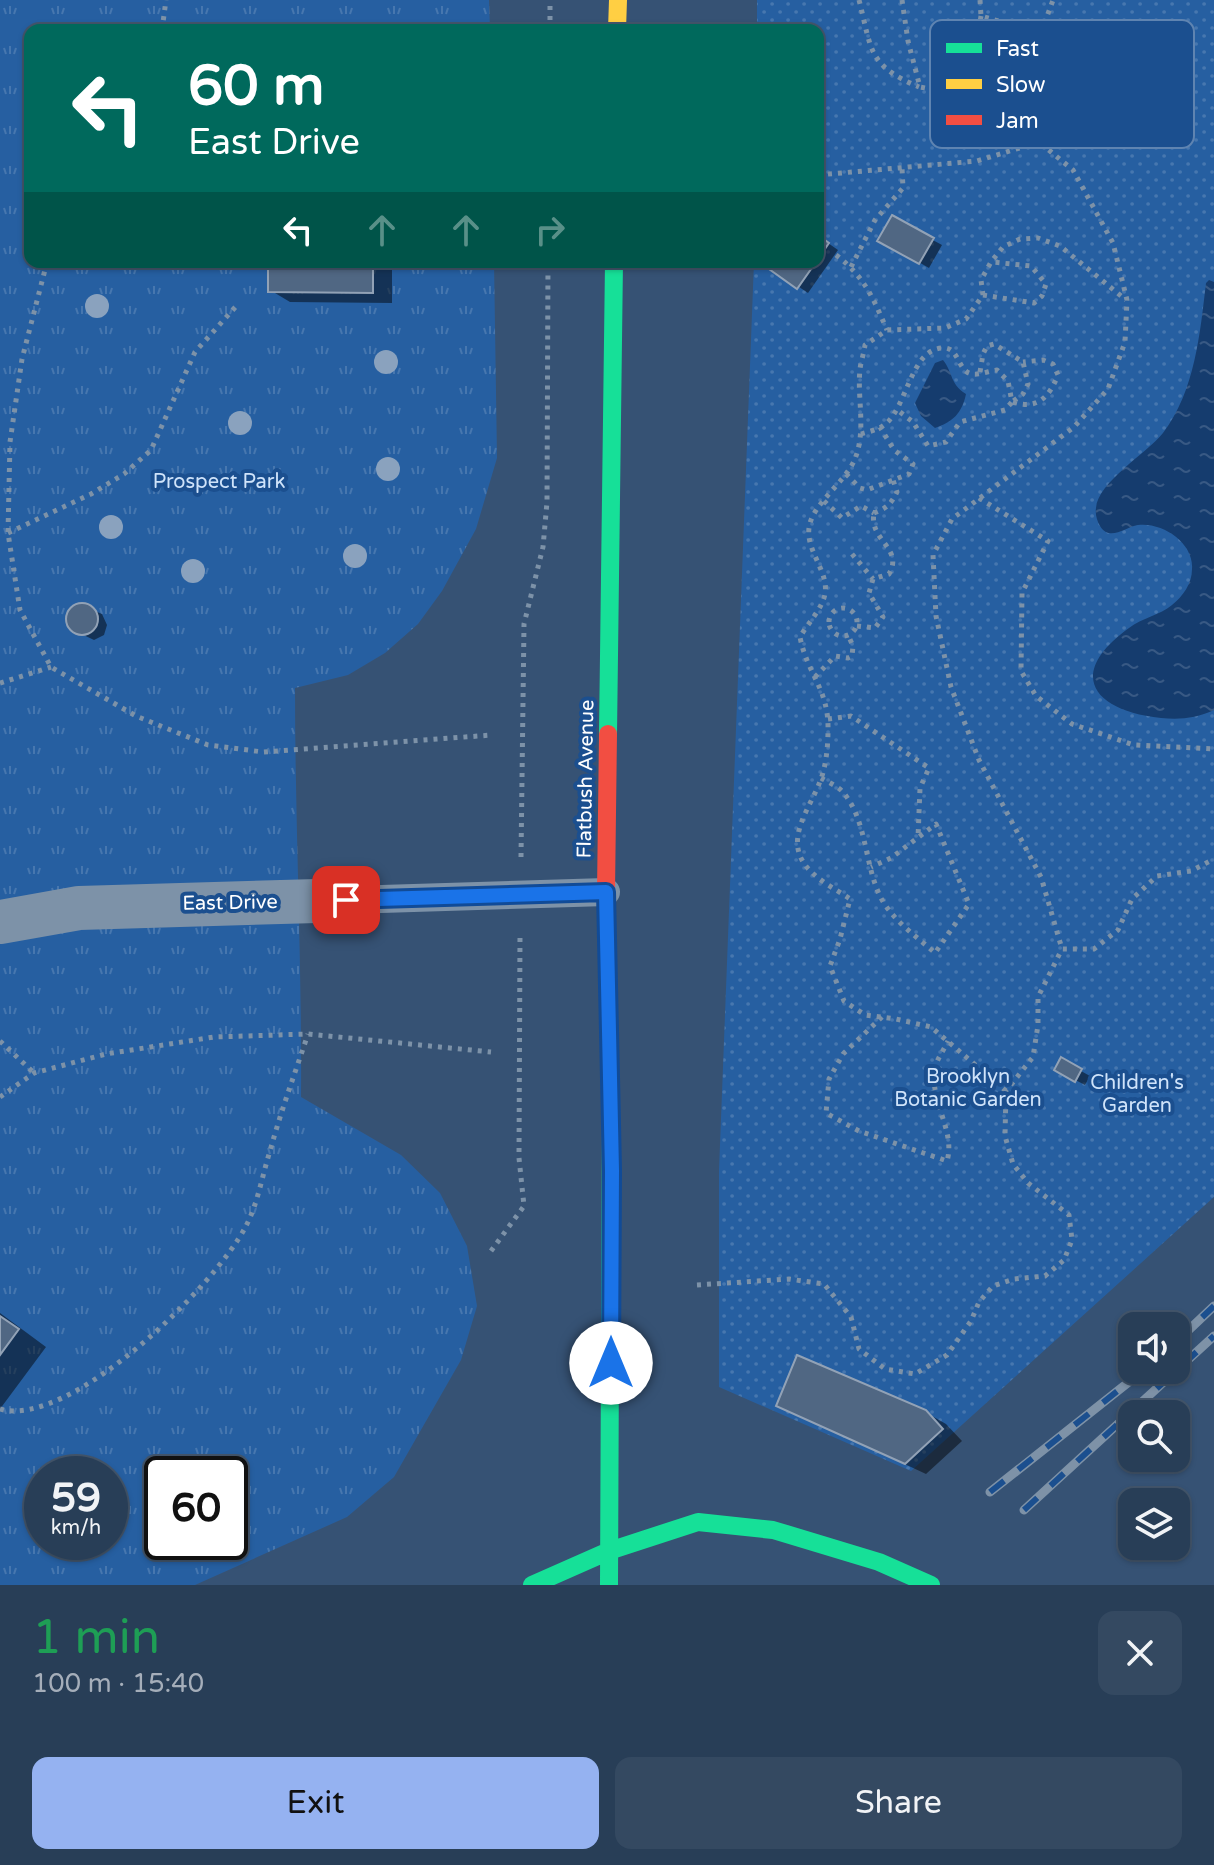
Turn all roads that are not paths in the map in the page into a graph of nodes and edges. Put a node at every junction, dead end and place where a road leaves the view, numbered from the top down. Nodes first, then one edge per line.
1 (618, 0) edge
2 (617, 24) edge
3 (614, 268) edge
4 (606, 892) junction
5 (317, 901) joint
6 (0, 922) edge
7 (609, 1551) junction
8 (532, 1585) edge
9 (609, 1585) edge
10 (931, 1585) edge

1 - 2 main road
3 - 4 main road, Flatbush Avenue
4 - 5 lane, East Drive
4 - 7 main road, Flatbush Avenue
5 - 6 street, East Drive
7 - 8 main road
7 - 9 main road, Flatbush Avenue
7 - 10 main road

